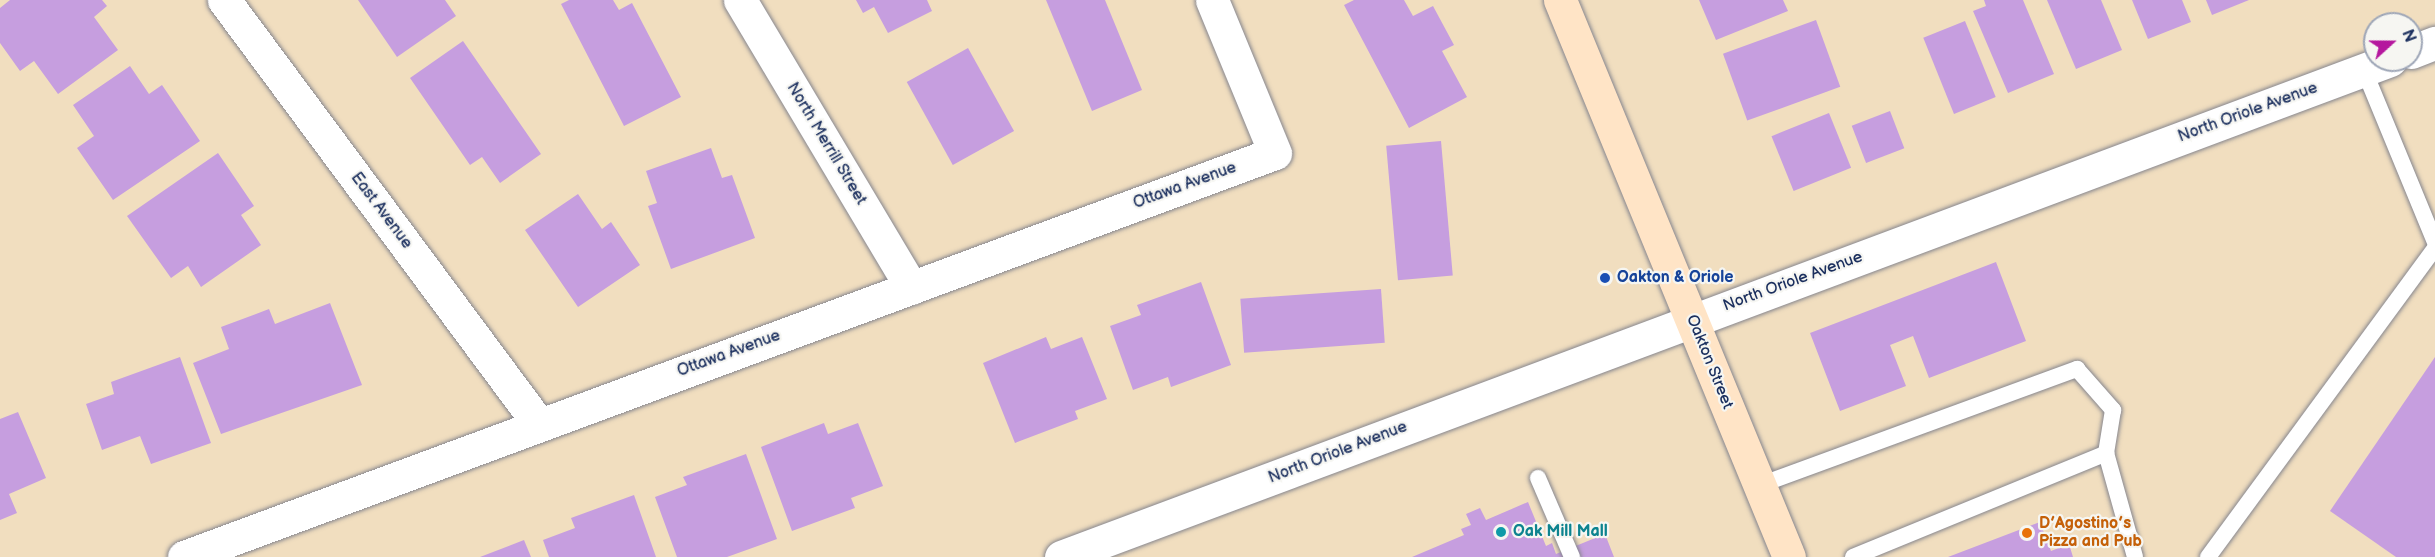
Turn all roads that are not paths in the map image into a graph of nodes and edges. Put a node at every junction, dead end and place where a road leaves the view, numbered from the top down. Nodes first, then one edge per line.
1 (224, 0) edge
2 (740, 0) edge
3 (1212, 0) edge
4 (1560, 0) edge
5 (2363, 70) edge
6 (2379, 72) edge
7 (2435, 242) edge
8 (2435, 248) edge
9 (912, 288) junction
10 (1692, 320) junction
11 (538, 423) junction
12 (2106, 453) junction
13 (1538, 478) dead end
14 (1760, 485) junction
15 (184, 557) edge
16 (1061, 557) edge
17 (1572, 557) edge
18 (1789, 557) edge
19 (1853, 557) edge
20 (2135, 557) edge
21 (2208, 557) edge

1 - 11 street, East Avenue
2 - 9 street, North Merrill Street
3 - 9 street, Ottawa Avenue
4 - 10 main road, Oakton Street
5 - 10 street, North Oriole Avenue
6 - 7 lane
8 - 21 lane
9 - 11 street, Ottawa Avenue
10 - 14 main road, Oakton Street
10 - 16 street, North Oriole Avenue
11 - 15 street, Ottawa Avenue
12 - 14 lane
12 - 19 lane
12 - 20 lane
13 - 17 lane
14 - 18 main road, Oakton Street

